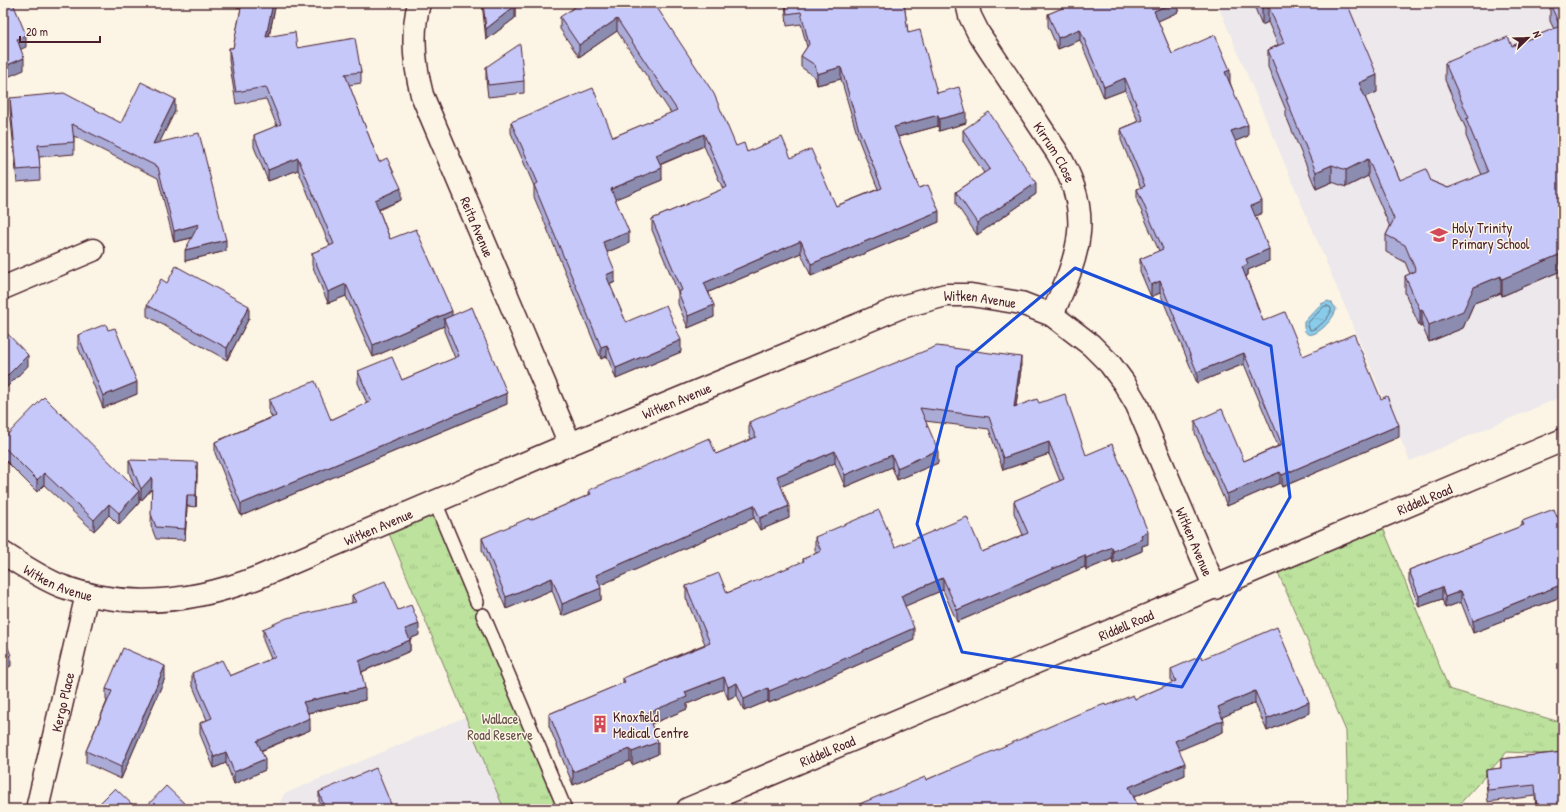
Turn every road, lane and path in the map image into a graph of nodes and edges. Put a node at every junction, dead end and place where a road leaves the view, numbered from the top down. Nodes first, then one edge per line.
1 (419, 3) edge
2 (967, 3) edge
3 (93, 250) dead end
4 (3, 288) edge
5 (1052, 315) junction
6 (1563, 440) edge
7 (570, 444) junction
8 (435, 502) junction
9 (3, 553) edge
10 (1215, 588) junction
11 (87, 594) junction
12 (477, 602) dead end
13 (483, 615) dead end
14 (37, 809) edge
15 (565, 809) edge
16 (688, 809) edge

1 - 7 street, Reita Avenue
2 - 5 street, Kirrum Close
3 - 4 street
5 - 7 street, Witken Avenue
5 - 10 street, Witken Avenue
6 - 10 street, Riddell Road
7 - 8 street, Witken Avenue
8 - 11 street, Witken Avenue
8 - 12 lane
9 - 11 street, Witken Avenue
10 - 16 street, Riddell Road
11 - 14 street, Kergo Place
13 - 15 lane

